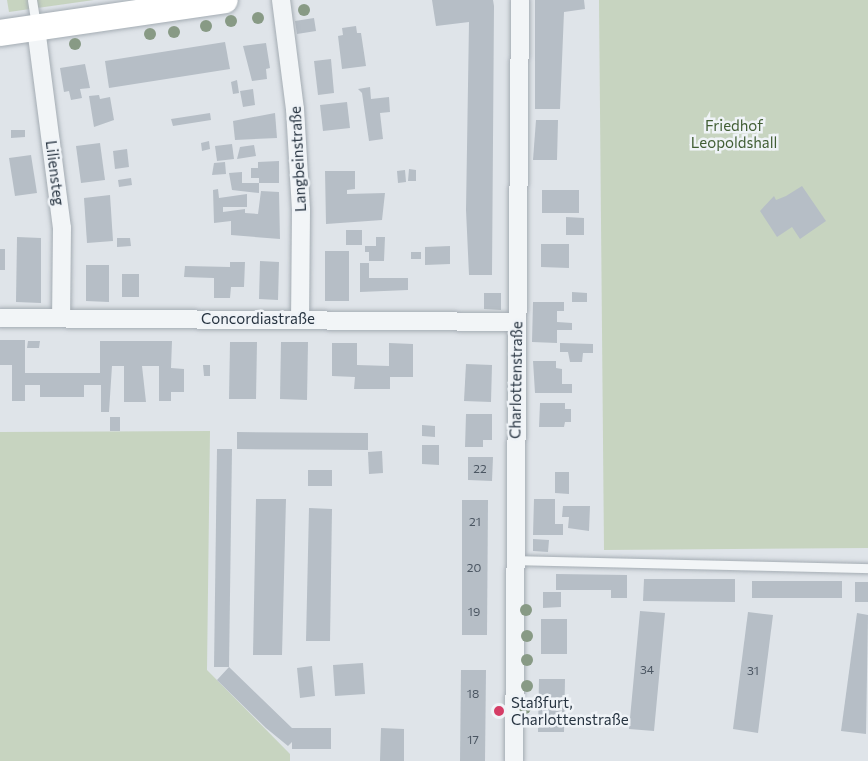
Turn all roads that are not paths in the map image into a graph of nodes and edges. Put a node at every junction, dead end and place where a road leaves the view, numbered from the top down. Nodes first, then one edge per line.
1 (32, 0) edge
2 (225, 0) edge
3 (281, 0) edge
4 (520, 0) edge
5 (36, 28) junction
6 (0, 33) edge
7 (0, 318) edge
8 (61, 318) junction
9 (300, 320) junction
10 (517, 322) junction
11 (514, 560) junction
12 (868, 568) edge
13 (514, 761) edge

1 - 5 lane
2 - 5 main road
3 - 9 street, Langbeinstraße
4 - 10 street, Charlottenstraße
5 - 6 main road
5 - 8 street, Liliensteg
7 - 8 street, Concordiastraße
8 - 9 street, Concordiastraße
9 - 10 street, Concordiastraße
10 - 11 street, Charlottenstraße
11 - 12 lane
11 - 13 street, Charlottenstraße

